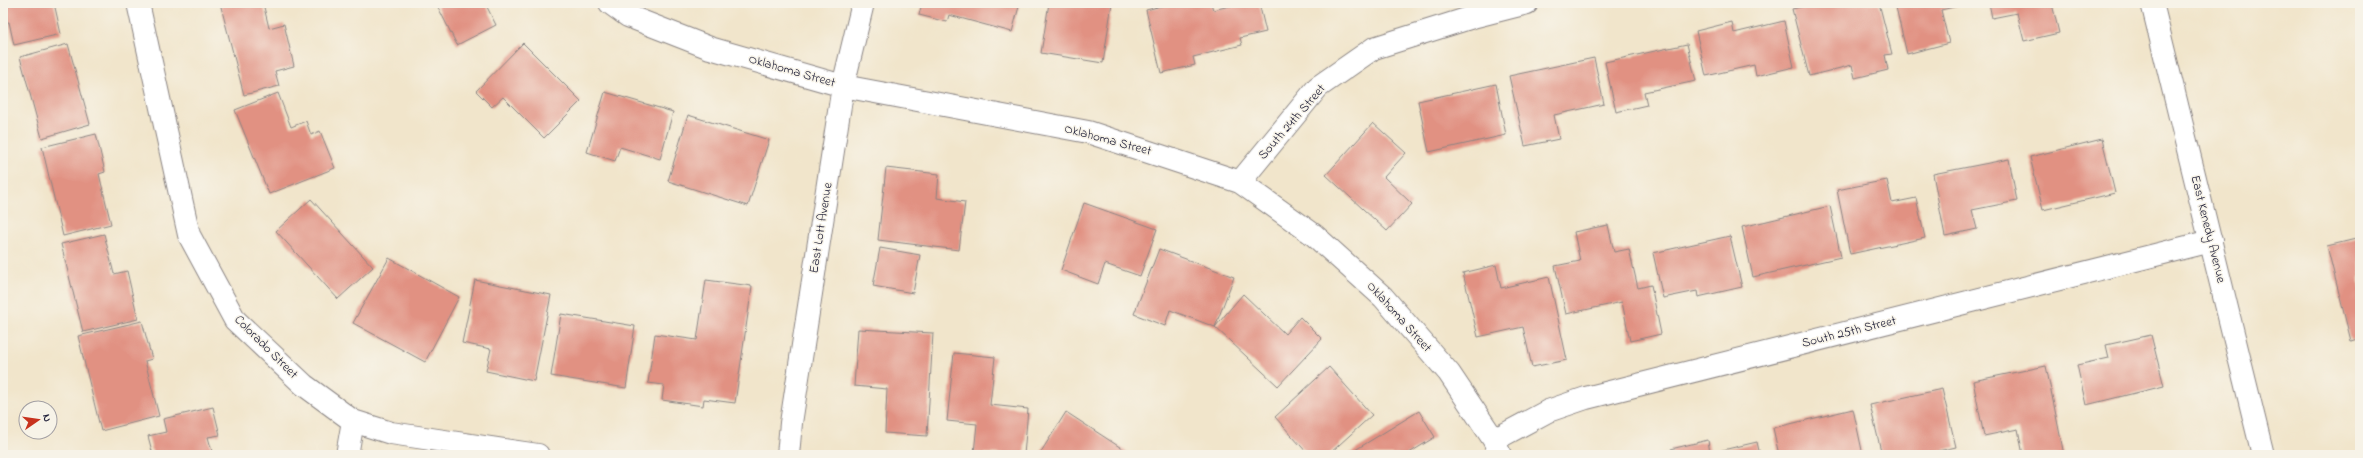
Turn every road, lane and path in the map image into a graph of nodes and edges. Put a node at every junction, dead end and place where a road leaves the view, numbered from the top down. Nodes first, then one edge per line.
1 (138, 3) edge
2 (610, 3) edge
3 (863, 3) edge
4 (1527, 3) edge
5 (2152, 3) edge
6 (843, 86) junction
7 (1240, 182) junction
8 (2211, 241) junction
9 (353, 421) junction
10 (1497, 448) edge
11 (347, 455) edge
12 (538, 455) edge
13 (788, 455) edge
14 (2263, 455) edge

1 - 9 street, Colorado Street
2 - 6 street, Oklahoma Street
3 - 6 street, East Lott Avenue
4 - 7 street, South 24th Street
5 - 8 street, East Kenedy Avenue
6 - 7 street, Oklahoma Street
6 - 13 street, East Lott Avenue
7 - 10 street, Oklahoma Street
8 - 10 street, South 25th Street
8 - 14 street, East Kenedy Avenue
9 - 11 street
9 - 12 street, Colorado Street

